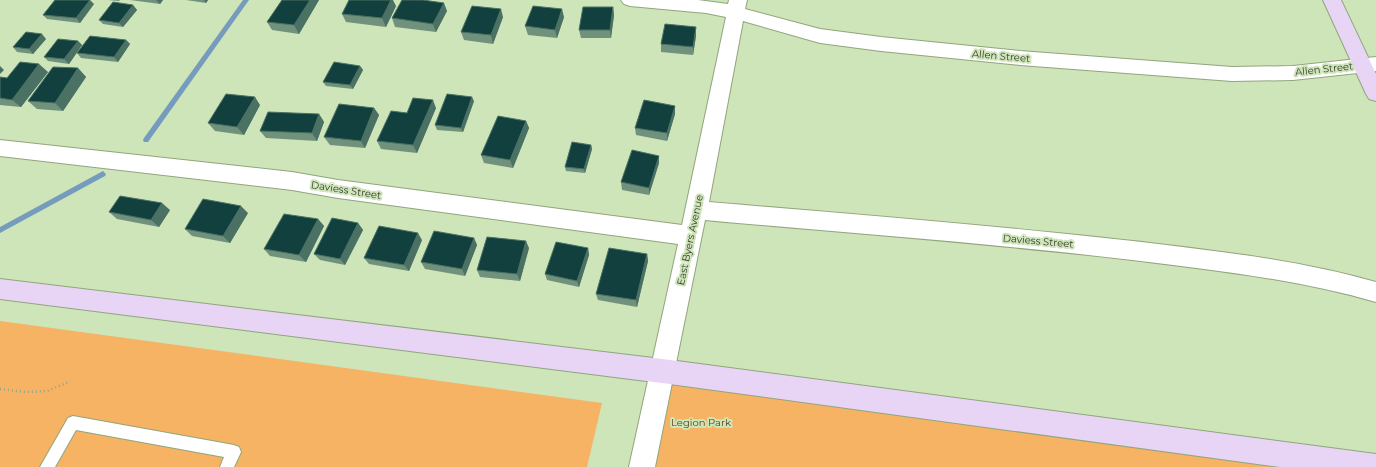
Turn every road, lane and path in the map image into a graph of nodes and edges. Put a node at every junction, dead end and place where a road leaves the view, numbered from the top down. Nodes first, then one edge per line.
1 (630, 0) edge
2 (1332, 0) edge
3 (736, 6) edge
4 (1369, 65) edge
5 (1376, 94) edge
6 (0, 148) edge
7 (696, 210) junction
8 (691, 236) junction
9 (0, 289) edge
10 (1376, 292) edge
11 (662, 371) junction
12 (69, 382) dead end
13 (0, 389) edge
14 (1376, 466) edge
15 (46, 467) edge
16 (227, 467) edge
17 (642, 467) edge

1 - 3 street, Allen Street
2 - 4 street
3 - 4 street, Allen Street
3 - 7 street, East Byers Avenue
4 - 5 street
6 - 8 street, Daviess Street
7 - 8 street, East Byers Avenue
7 - 10 street, Daviess Street
8 - 11 street, East Byers Avenue
9 - 11 street
11 - 14 street
11 - 17 street, East Byers Avenue
12 - 13 path
15 - 16 lane

